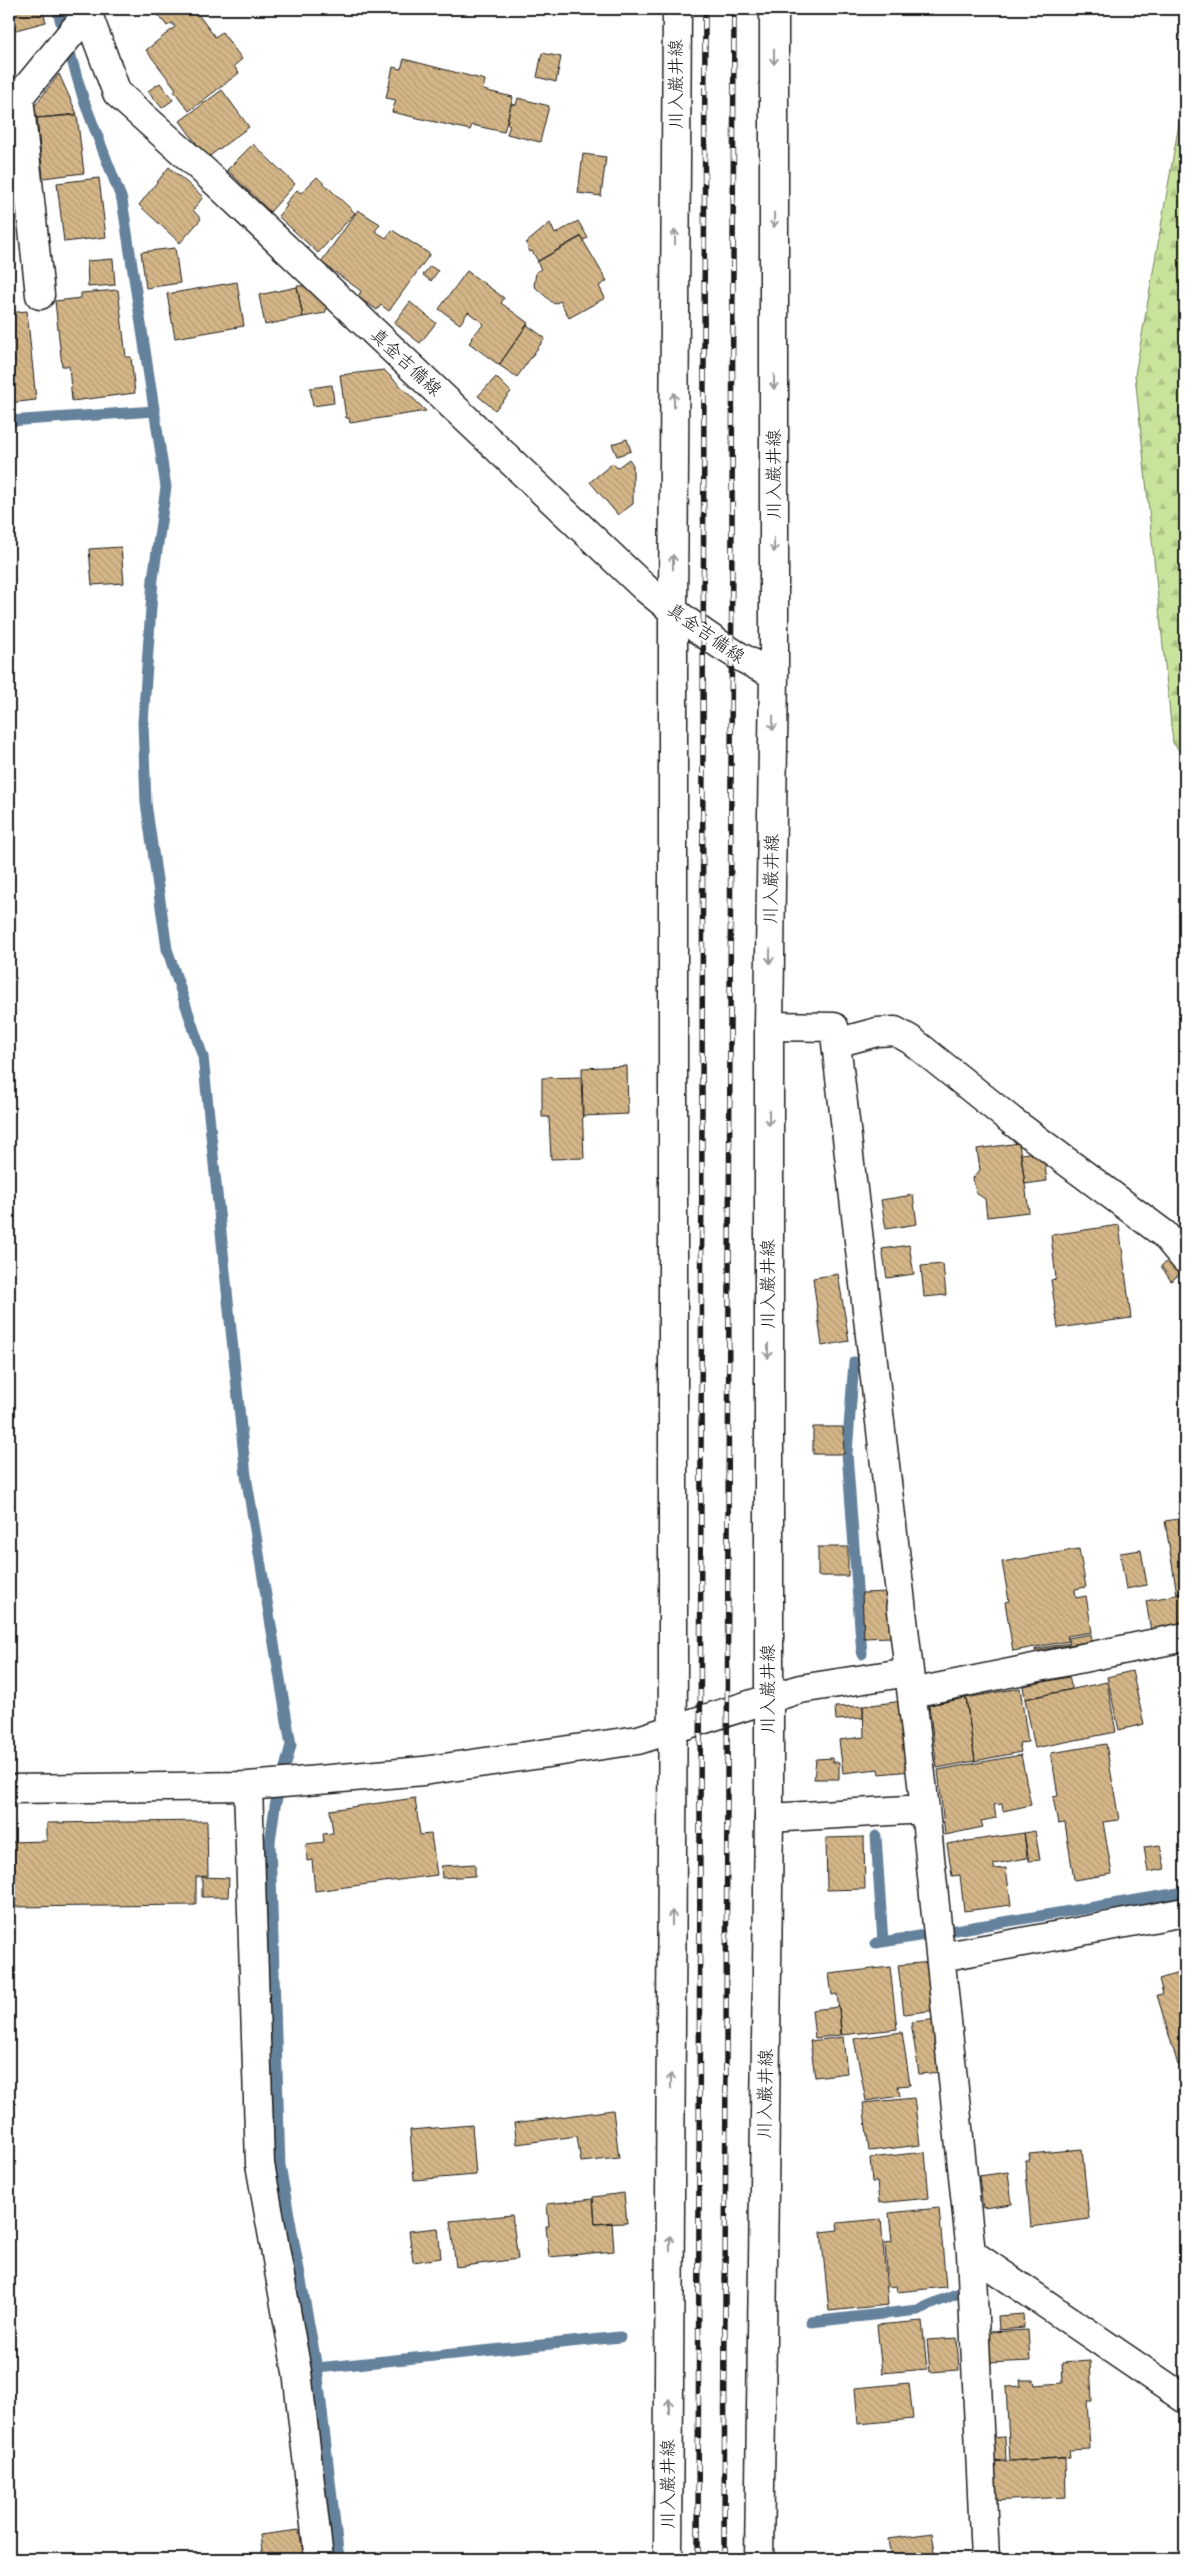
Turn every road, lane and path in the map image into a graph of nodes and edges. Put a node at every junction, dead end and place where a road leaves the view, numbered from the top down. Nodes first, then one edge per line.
1 (677, 9) edge
2 (774, 9) edge
3 (84, 16) edge
4 (17, 155) edge
5 (40, 295) dead end
6 (673, 611) junction
7 (774, 674) junction
8 (769, 1026) junction
9 (836, 1043) junction
10 (1185, 1259) edge
11 (1185, 1638) edge
12 (910, 1682) junction
13 (768, 1699) junction
14 (673, 1729) junction
15 (256, 1785) junction
16 (9, 1789) edge
17 (924, 1809) junction
18 (769, 1818) junction
19 (1185, 1912) edge
20 (939, 1941) junction
21 (971, 2253) junction
22 (1185, 2399) edge
23 (318, 2559) edge
24 (668, 2559) edge
25 (760, 2559) edge
26 (985, 2559) edge

6 -> 1 main road, 川入巌井線
2 -> 7 main road, 川入巌井線
3 - 4 main road
3 - 6 main road, 真金吉備線
4 - 5 main road
6 - 7 main road, 真金吉備線
6 - 14 main road, 川入巌井線
7 -> 8 main road, 川入巌井線
8 - 9 main road
8 -> 13 main road, 川入巌井線
9 - 10 main road
9 - 12 main road
11 - 12 main road
12 - 13 main road
12 - 17 main road
13 - 14 main road
13 - 18 main road, 川入巌井線
14 - 15 main road
24 -> 14 main road, 川入巌井線
15 - 16 main road
15 - 23 main road
17 - 18 main road
17 - 20 main road
18 - 25 main road, 川入巌井線
19 - 20 main road
20 - 21 main road
21 - 22 main road
21 - 26 main road

